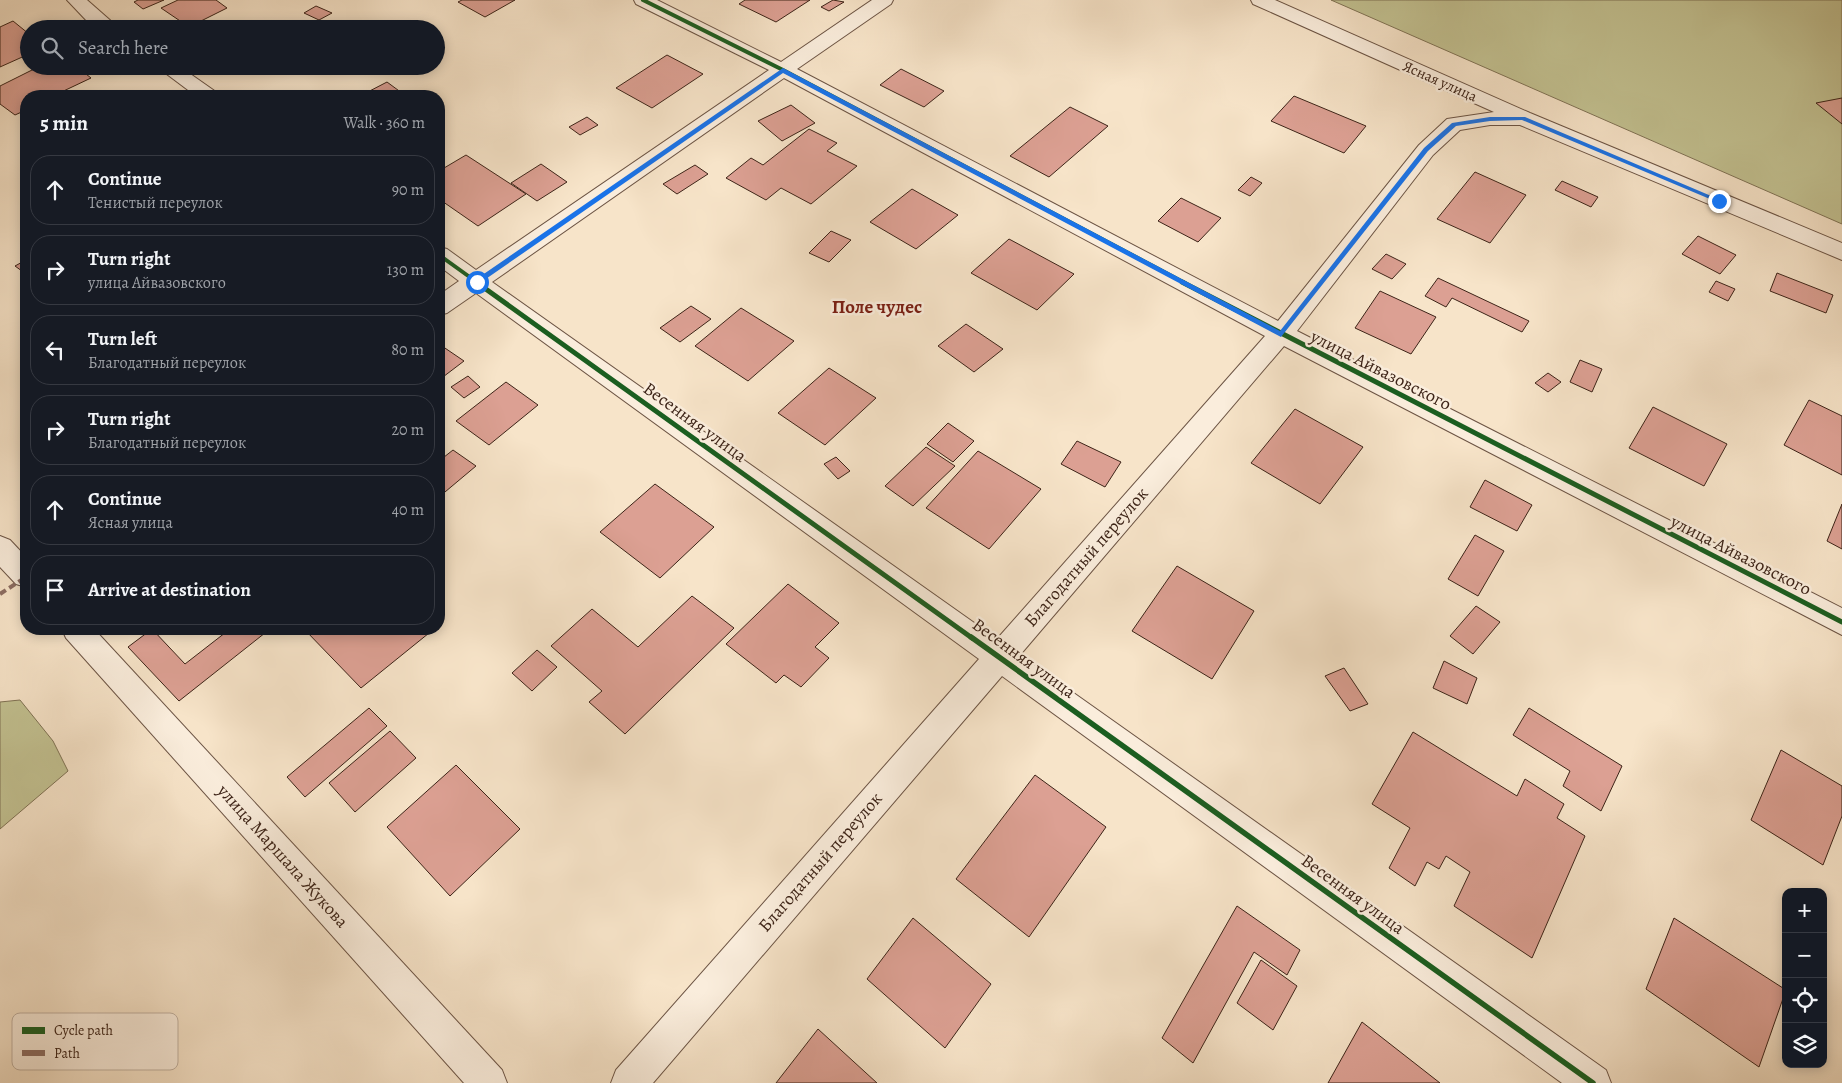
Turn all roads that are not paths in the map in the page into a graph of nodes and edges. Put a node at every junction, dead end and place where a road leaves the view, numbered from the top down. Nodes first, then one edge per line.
1 (76, 0) edge
2 (643, 0) edge
3 (884, 0) edge
4 (1260, 0) edge
5 (99, 20) edge
6 (783, 70) junction
7 (179, 75) edge
8 (200, 90) edge
9 (1523, 118) junction
10 (1842, 252) edge
11 (445, 259) edge
12 (477, 282) junction
13 (445, 303) edge
14 (1281, 334) junction
15 (0, 548) edge
16 (20, 569) edge
17 (1842, 622) edge
18 (81, 635) edge
19 (998, 657) junction
20 (490, 1083) edge
21 (629, 1083) edge
22 (1593, 1083) edge

1 - 5 street
2 - 6 street, улица Айвазовского
3 - 6 street
4 - 9 street, Ясная улица
6 - 12 street
6 - 14 street, улица Айвазовского
7 - 8 street
9 - 10 street, Ясная улица
9 - 14 street, Благодатный переулок
11 - 12 street, Весенняя улица
12 - 13 street
12 - 19 street, Весенняя улица
14 - 17 street, улица Айвазовского
14 - 19 street, Благодатный переулок
15 - 16 street
18 - 20 street, улица Маршала Жукова
19 - 21 street, Благодатный переулок
19 - 22 street, Весенняя улица

